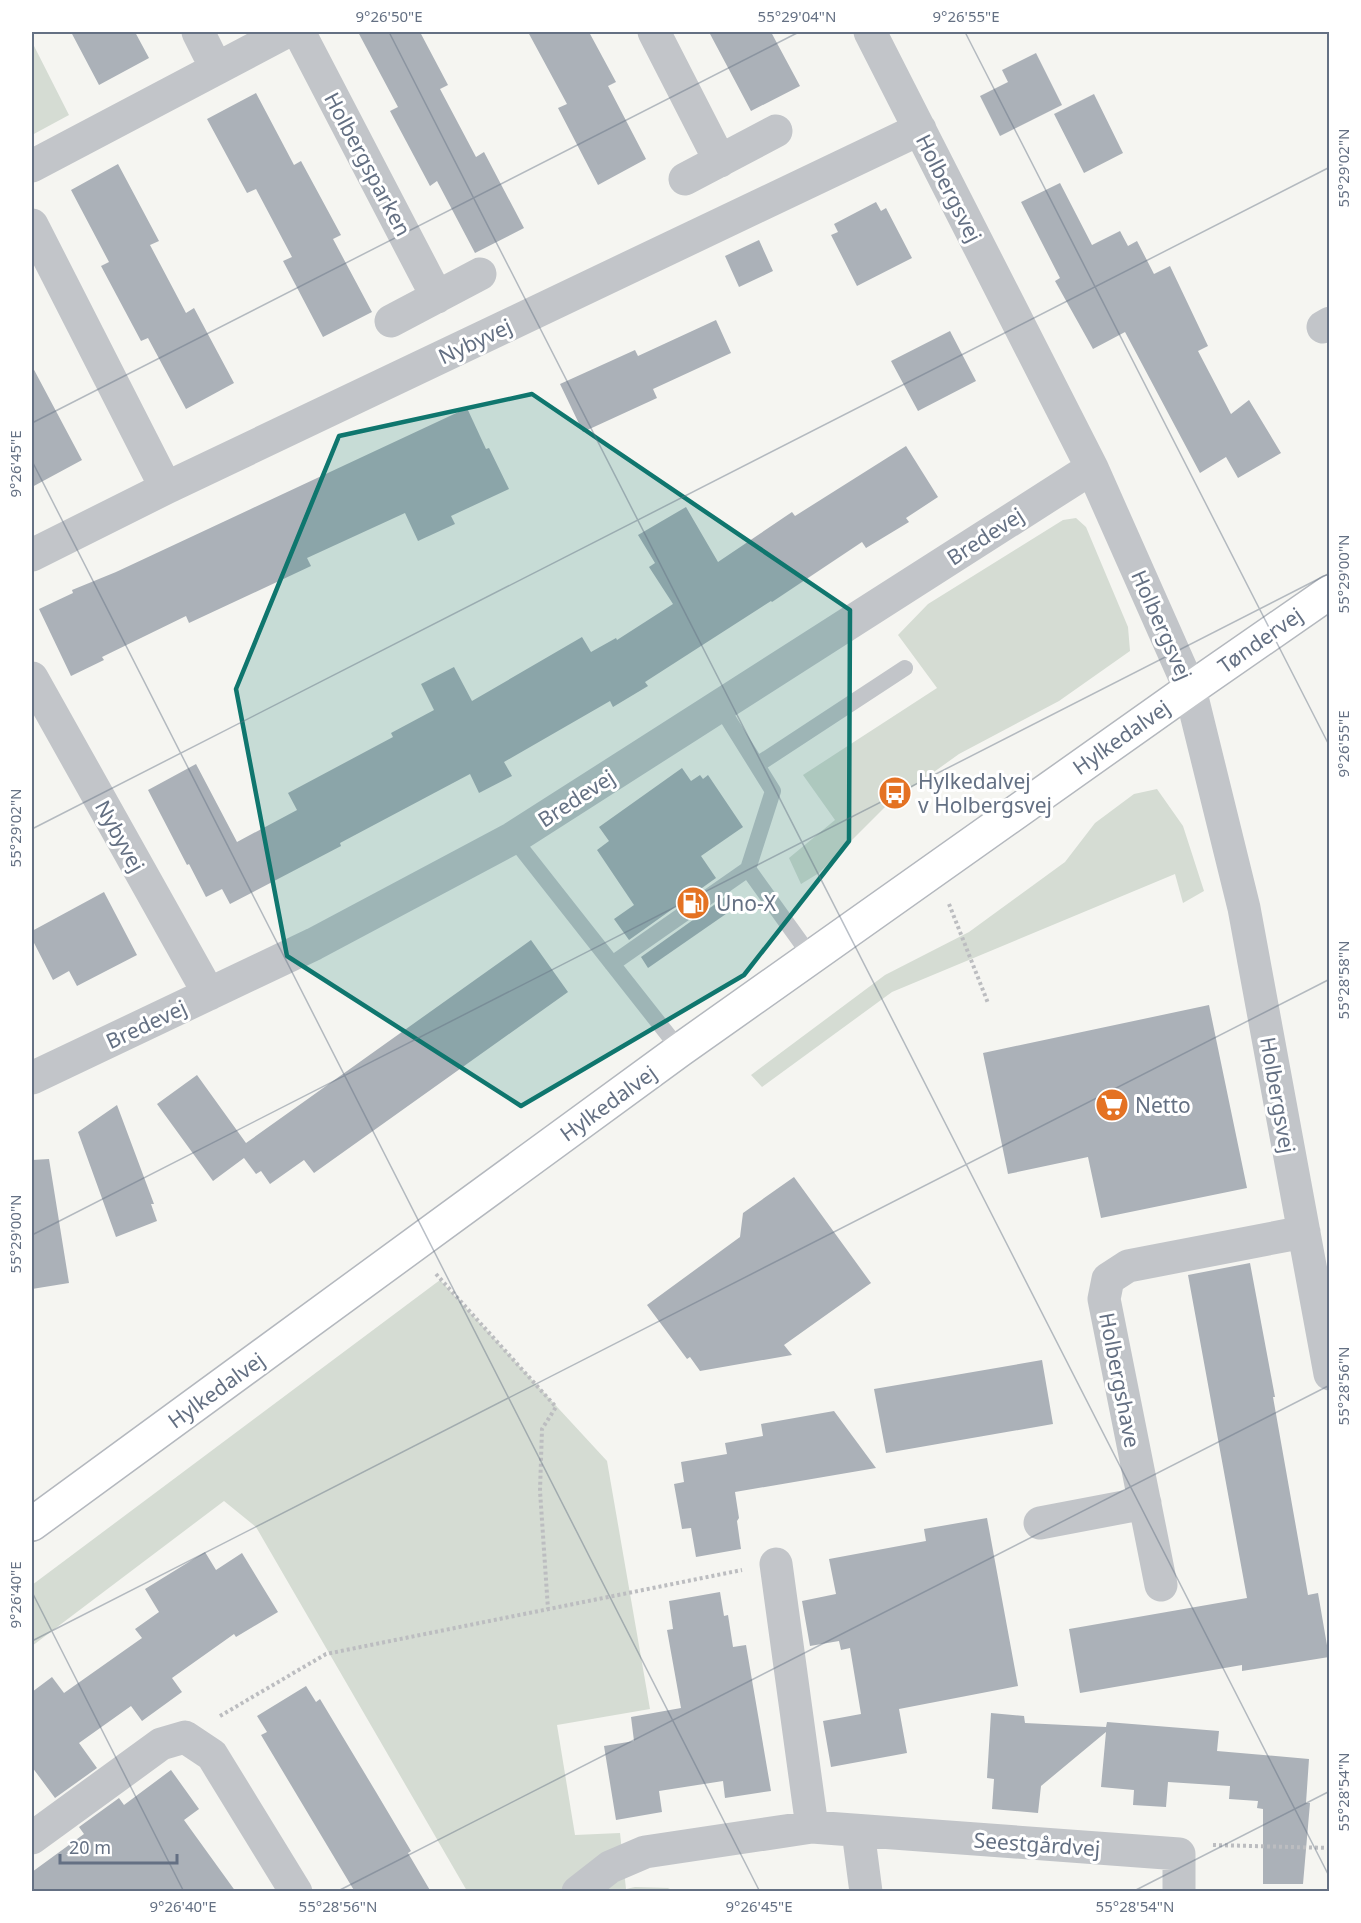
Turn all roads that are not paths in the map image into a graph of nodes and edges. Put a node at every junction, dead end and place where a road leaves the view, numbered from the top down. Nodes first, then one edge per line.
1 (198, 32) edge
2 (286, 32) edge
3 (299, 32) edge
4 (654, 32) edge
5 (870, 32) edge
6 (216, 68) junction
7 (920, 129) junction
8 (776, 131) dead end
9 (720, 160) junction
10 (32, 166) edge
11 (685, 178) dead end
12 (32, 225) edge
13 (480, 274) dead end
14 (437, 297) junction
15 (391, 321) dead end
16 (1092, 468) junction
17 (166, 488) junction
18 (32, 555) edge
19 (1329, 592) edge
20 (905, 668) dead end
21 (32, 678) edge
22 (1190, 688) junction
23 (720, 706) junction
24 (757, 765) junction
25 (513, 838) junction
26 (748, 869) junction
27 (812, 958) junction
28 (612, 964) junction
29 (209, 994) junction
30 (680, 1050) junction
31 (32, 1078) edge
32 (1304, 1232) junction
33 (1329, 1374) edge
34 (1145, 1503) junction
35 (1040, 1523) dead end
36 (32, 1524) edge
37 (776, 1564) road end
38 (1161, 1585) dead end
39 (812, 1827) junction
40 (858, 1831) junction
41 (32, 1838) edge
42 (296, 1892) edge
43 (578, 1892) edge
44 (866, 1892) edge
45 (1179, 1892) edge

1 - 6 street
2 - 6 street
3 - 14 street, Holbergsparken
4 - 9 street
5 - 7 street, Holbergsvej
6 - 10 street
7 - 16 street, Holbergsvej
7 - 17 street, Nybyvej
8 - 9 street
9 - 11 street
12 - 17 street
13 - 14 street
14 - 15 street
16 - 22 street, Holbergsvej
16 - 23 street, Bredevej
17 - 18 street, Nybyvej
19 - 22 street, Tøndervej
20 - 24 lane
21 - 29 street, Nybyvej
22 - 27 street, Hylkedalvej
22 - 32 street, Holbergsvej
23 - 24 lane
23 - 25 street, Bredevej
24 - 26 lane
25 - 28 lane
25 - 29 street, Bredevej
26 - 27 lane
26 - 28 lane
27 - 30 street, Hylkedalvej
28 - 30 lane
29 - 31 street, Bredevej
30 - 36 street, Hylkedalvej
32 - 33 street, Holbergsvej
32 - 34 street, Holbergshave
34 - 35 street
34 - 38 street, Holbergshave
37 - 39 street
39 - 40 street, Seestgårdvej
39 - 43 street, Seestgårdvej
40 - 44 street
40 - 45 street, Seestgårdvej
41 - 42 street

